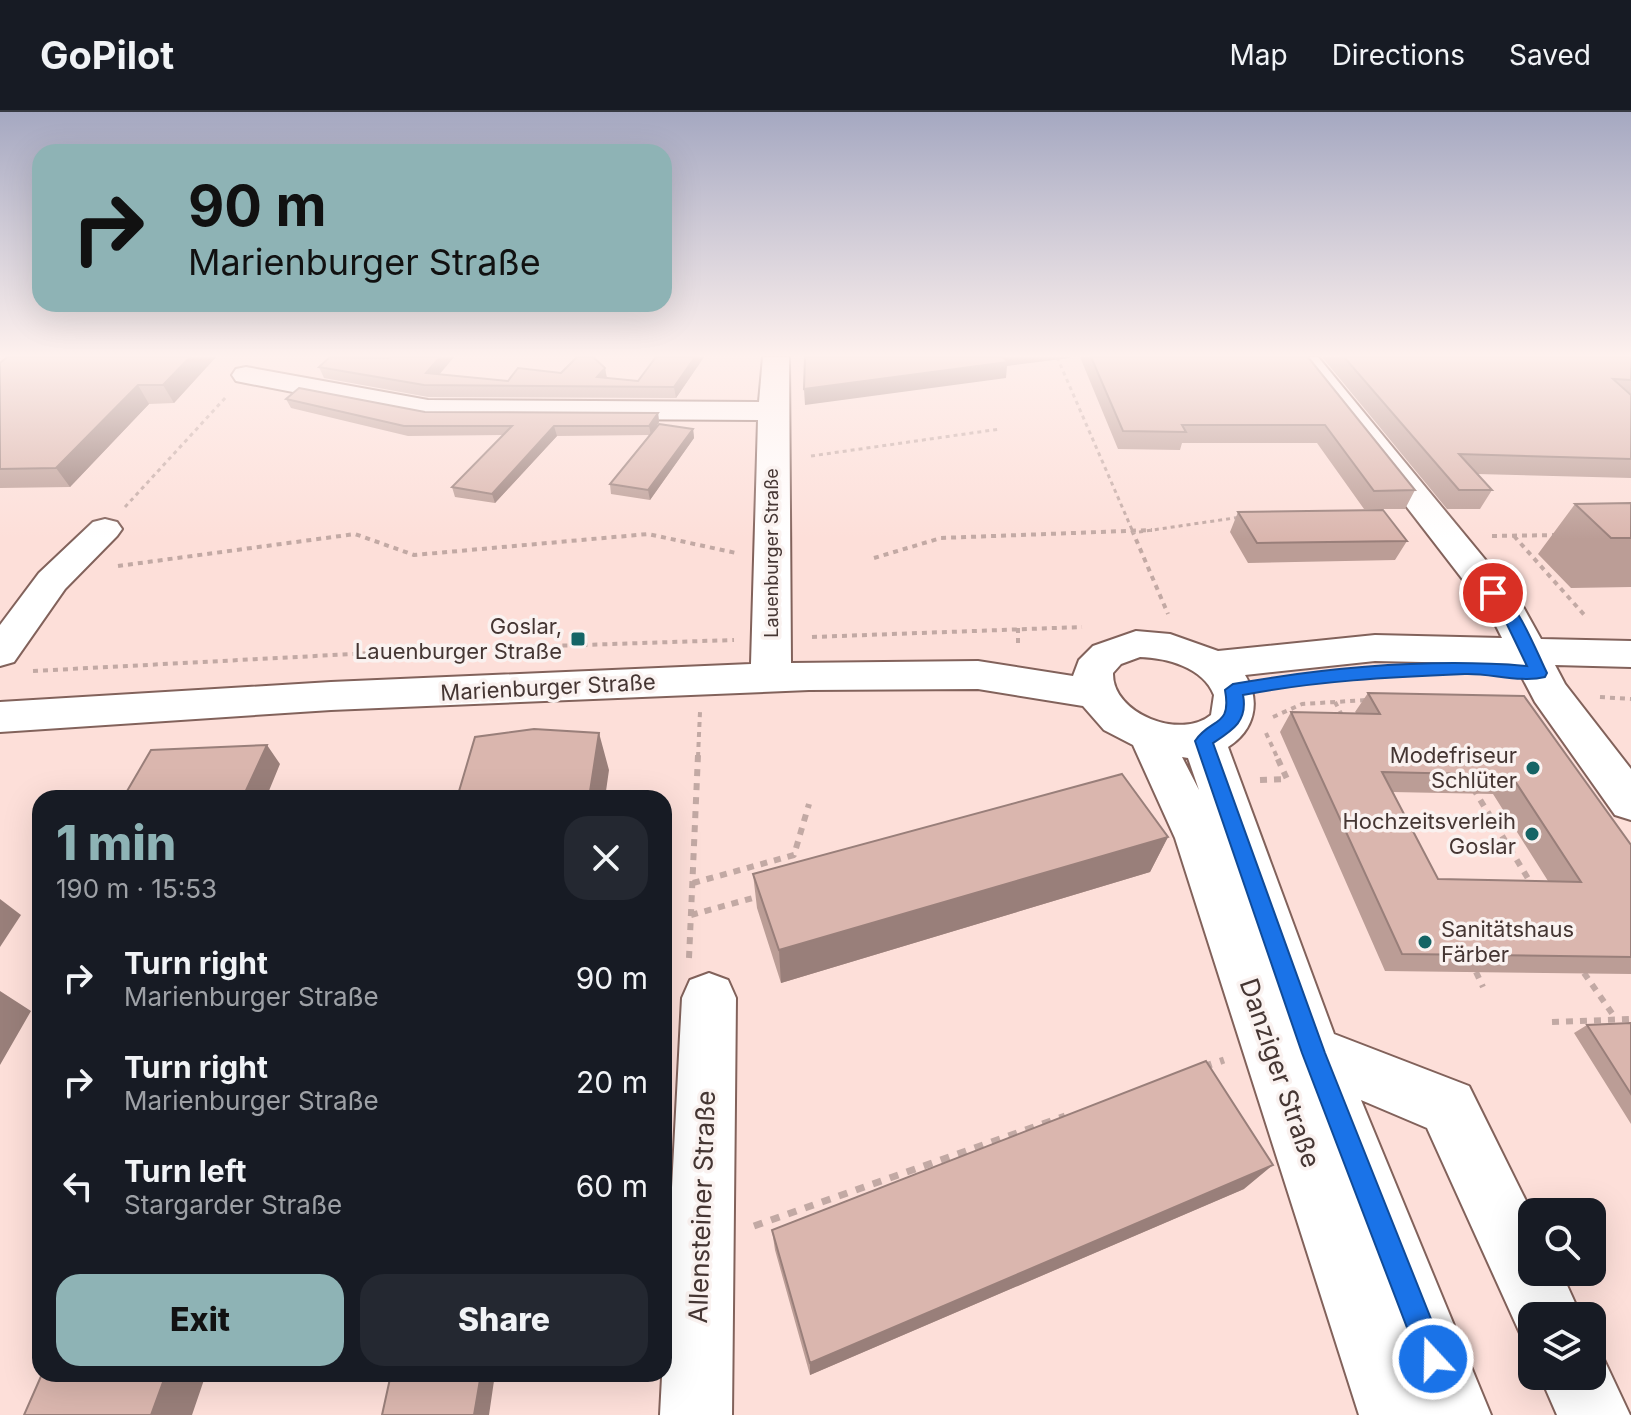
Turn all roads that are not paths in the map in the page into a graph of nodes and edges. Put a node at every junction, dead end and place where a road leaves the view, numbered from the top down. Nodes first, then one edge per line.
1 (773, 418) edge
2 (1352, 418) edge
3 (105, 529) road end
4 (1631, 654) edge
5 (1534, 661) junction
6 (790, 667) junction
7 (8, 672) edge
8 (1631, 677) edge
9 (1222, 678) junction
10 (1096, 680) junction
11 (0, 717) edge
12 (1177, 739) junction
13 (1631, 802) edge
14 (709, 998) road end
15 (1313, 1053) junction
16 (1540, 1302) edge
17 (1582, 1390) edge
18 (696, 1415) edge
19 (1395, 1415) edge
20 (1455, 1415) edge
21 (1594, 1415) edge

1 - 6 street, Lauenburger Straße
2 - 5 street
3 - 7 street
4 - 5 street
5 - 8 street
5 - 9 street
5 - 13 street
6 - 7 street, Marienburger Straße
6 - 10 street, Marienburger Straße
6 - 11 street, Marienburger Straße
9 - 10 street
9 - 12 street
10 - 12 street
12 - 15 street, Danziger Straße
12 - 19 street, Danziger Straße
14 - 18 street, Allensteiner Straße
15 - 16 street
15 - 20 street, Danziger Straße
17 - 21 street

